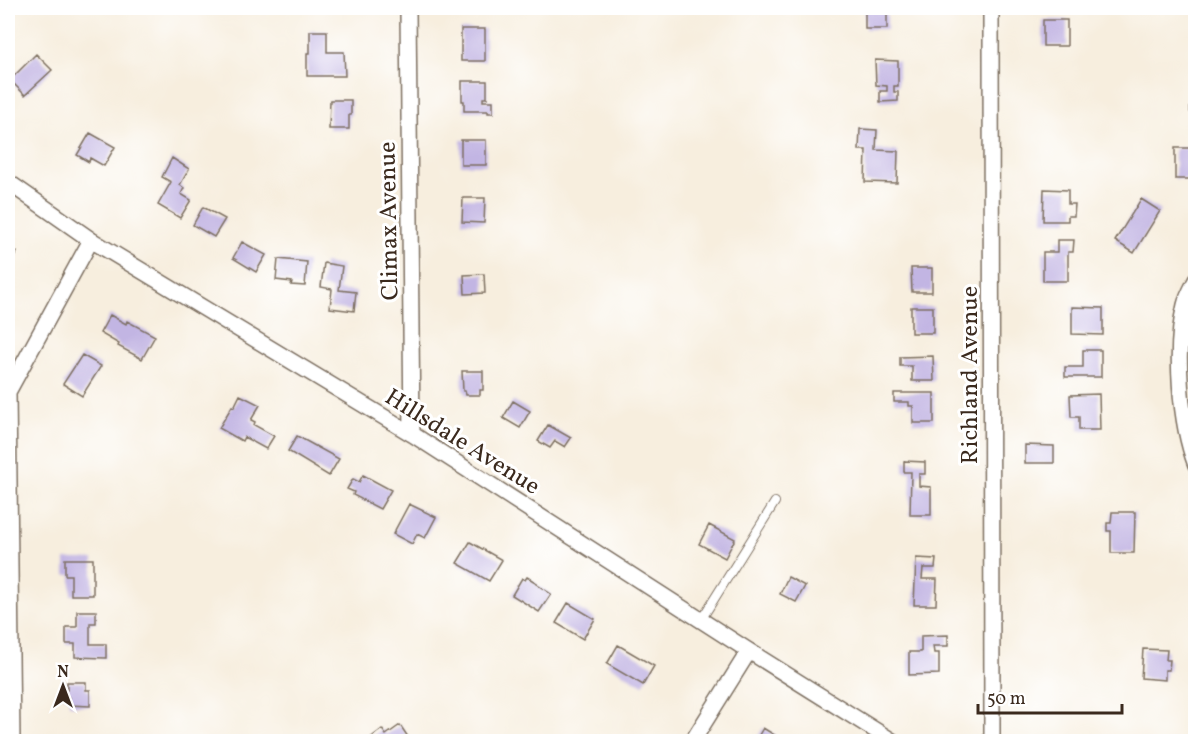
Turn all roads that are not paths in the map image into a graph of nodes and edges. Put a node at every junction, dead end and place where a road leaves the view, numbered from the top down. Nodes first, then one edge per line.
1 (408, 8) edge
2 (991, 8) edge
3 (8, 182) edge
4 (91, 240) junction
5 (1196, 280) edge
6 (1192, 296) edge
7 (8, 392) edge
8 (412, 434) junction
9 (1196, 465) edge
10 (775, 502) dead end
11 (701, 620) junction
12 (749, 651) junction
13 (12, 741) edge
14 (692, 741) edge
15 (894, 741) edge
16 (992, 741) edge

1 - 8 street, Climax Avenue
2 - 16 street, Richland Avenue
3 - 4 street, Hillsdale Avenue
4 - 7 street
4 - 8 street, Hillsdale Avenue
5 - 6 street
6 - 9 street
7 - 13 street
8 - 11 street, Hillsdale Avenue
10 - 11 lane
11 - 12 street, Hillsdale Avenue
12 - 14 street
12 - 15 street, Hillsdale Avenue

